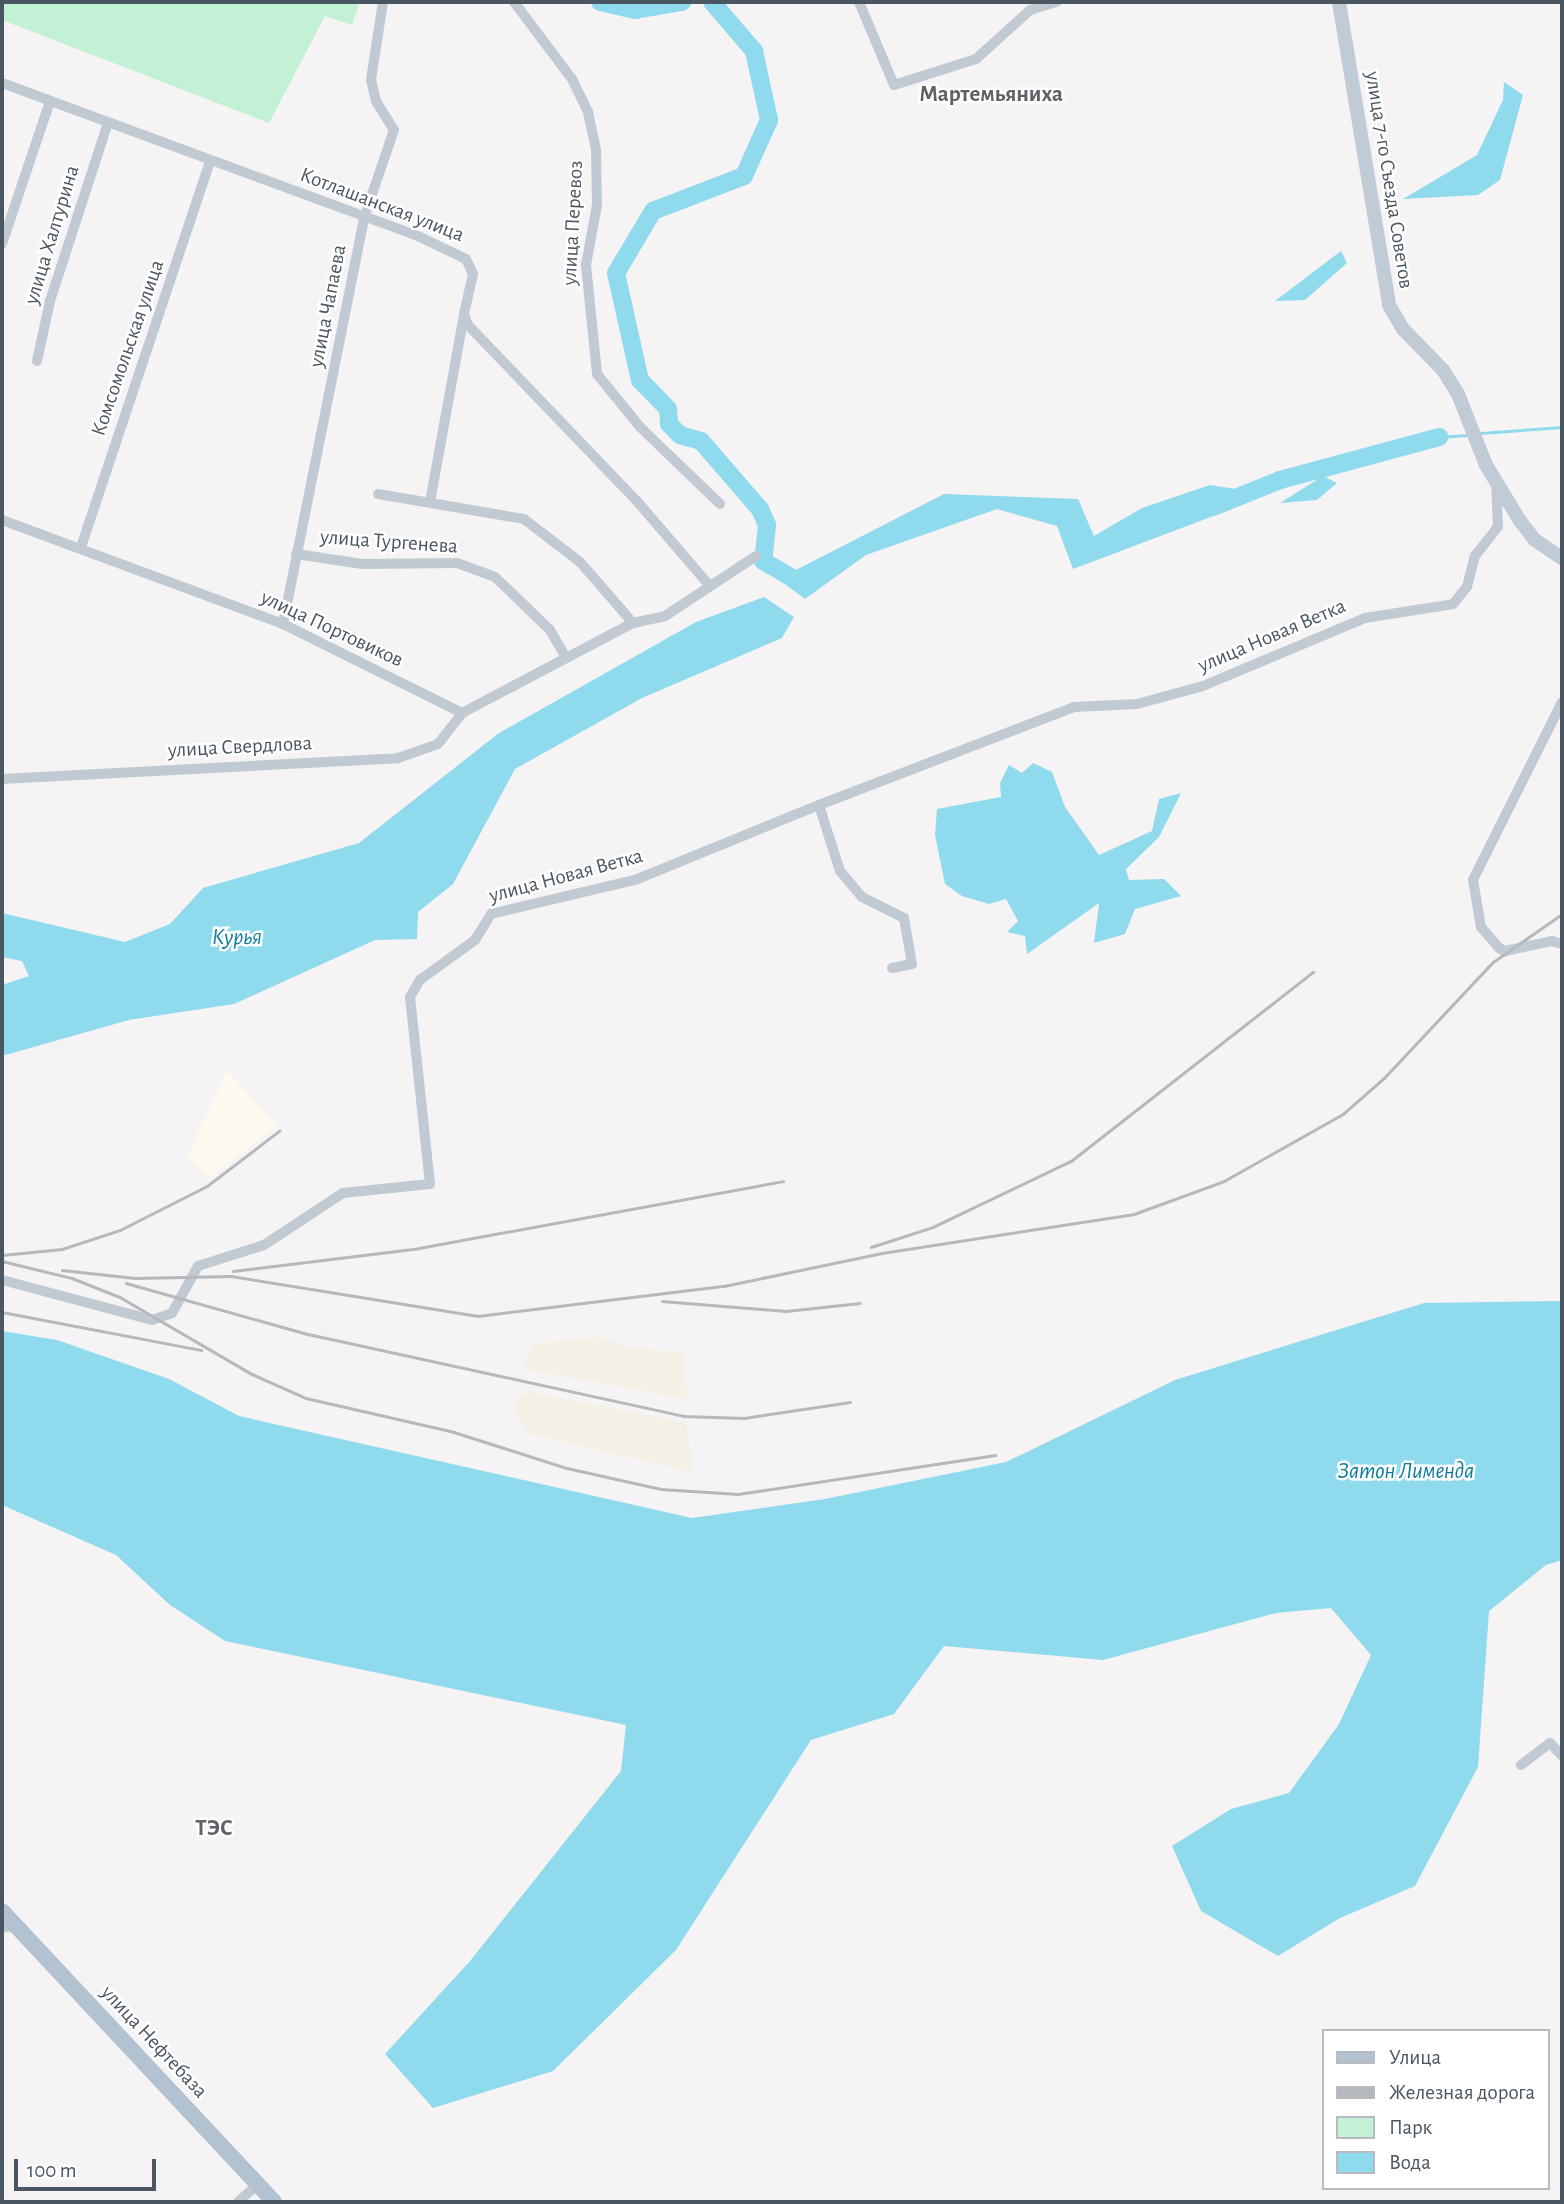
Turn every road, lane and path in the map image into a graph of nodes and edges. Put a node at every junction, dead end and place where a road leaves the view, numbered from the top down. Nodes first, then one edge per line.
1 (383, 2) edge
2 (514, 2) edge
3 (859, 2) edge
4 (1057, 2) edge
5 (1339, 2) edge
6 (2, 83) edge
7 (50, 101) junction
8 (108, 122) junction
9 (210, 161) junction
10 (364, 218) junction
11 (2, 244) edge
12 (464, 314) junction
13 (37, 361) dead end
14 (1496, 481) junction
15 (378, 494) dead end
16 (430, 502) junction
17 (720, 504) dead end
18 (2, 520) edge
19 (81, 547) junction
20 (296, 554) junction
21 (756, 556) dead end
22 (1562, 558) edge
23 (710, 586) junction
24 (633, 623) junction
25 (284, 624) junction
26 (566, 658) junction
27 (1562, 702) edge
28 (462, 713) junction
29 (2, 779) edge
30 (820, 805) junction
31 (1562, 944) edge
32 (892, 968) dead end
33 (2, 1280) edge
34 (1561, 1751) edge
35 (1521, 1765) dead end
36 (2, 1911) edge
37 (9, 1927) edge
38 (258, 2184) junction
39 (238, 2202) edge
40 (274, 2202) edge

1 - 10 street, улица Чапаева
2 - 17 street, улица Перевоз
3 - 4 street
5 - 14 street, улица 7-го Съезда Советов
6 - 7 street, Котлашанская улица
7 - 8 street, Котлашанская улица
7 - 11 street, улица Халтурина
8 - 9 street, Котлашанская улица
8 - 13 street, улица Халтурина
9 - 10 street, Котлашанская улица
9 - 19 street, Комсомольская улица
10 - 12 street, Котлашанская улица
10 - 20 street, улица Чапаева
12 - 16 street, Котлашанская улица
12 - 23 street
14 - 22 street, улица 7-го Съезда Советов
14 - 30 street, улица Новая Ветка
15 - 16 street, улица Тургенева
16 - 24 street, улица Тургенева
18 - 19 street, улица Портовиков
19 - 25 street, улица Портовиков
20 - 25 street, улица Чапаева
20 - 26 street, улица Тургенева
21 - 23 street
23 - 24 street
24 - 26 street
25 - 28 street, улица Портовиков
26 - 28 street
27 - 31 street
28 - 29 street, улица Свердлова
30 - 32 street
30 - 33 street, улица Новая Ветка
34 - 35 street
36 - 37 main road, улица Нефтебаза
37 - 38 main road, улица Нефтебаза
38 - 39 street
38 - 40 main road, улица Нефтебаза

